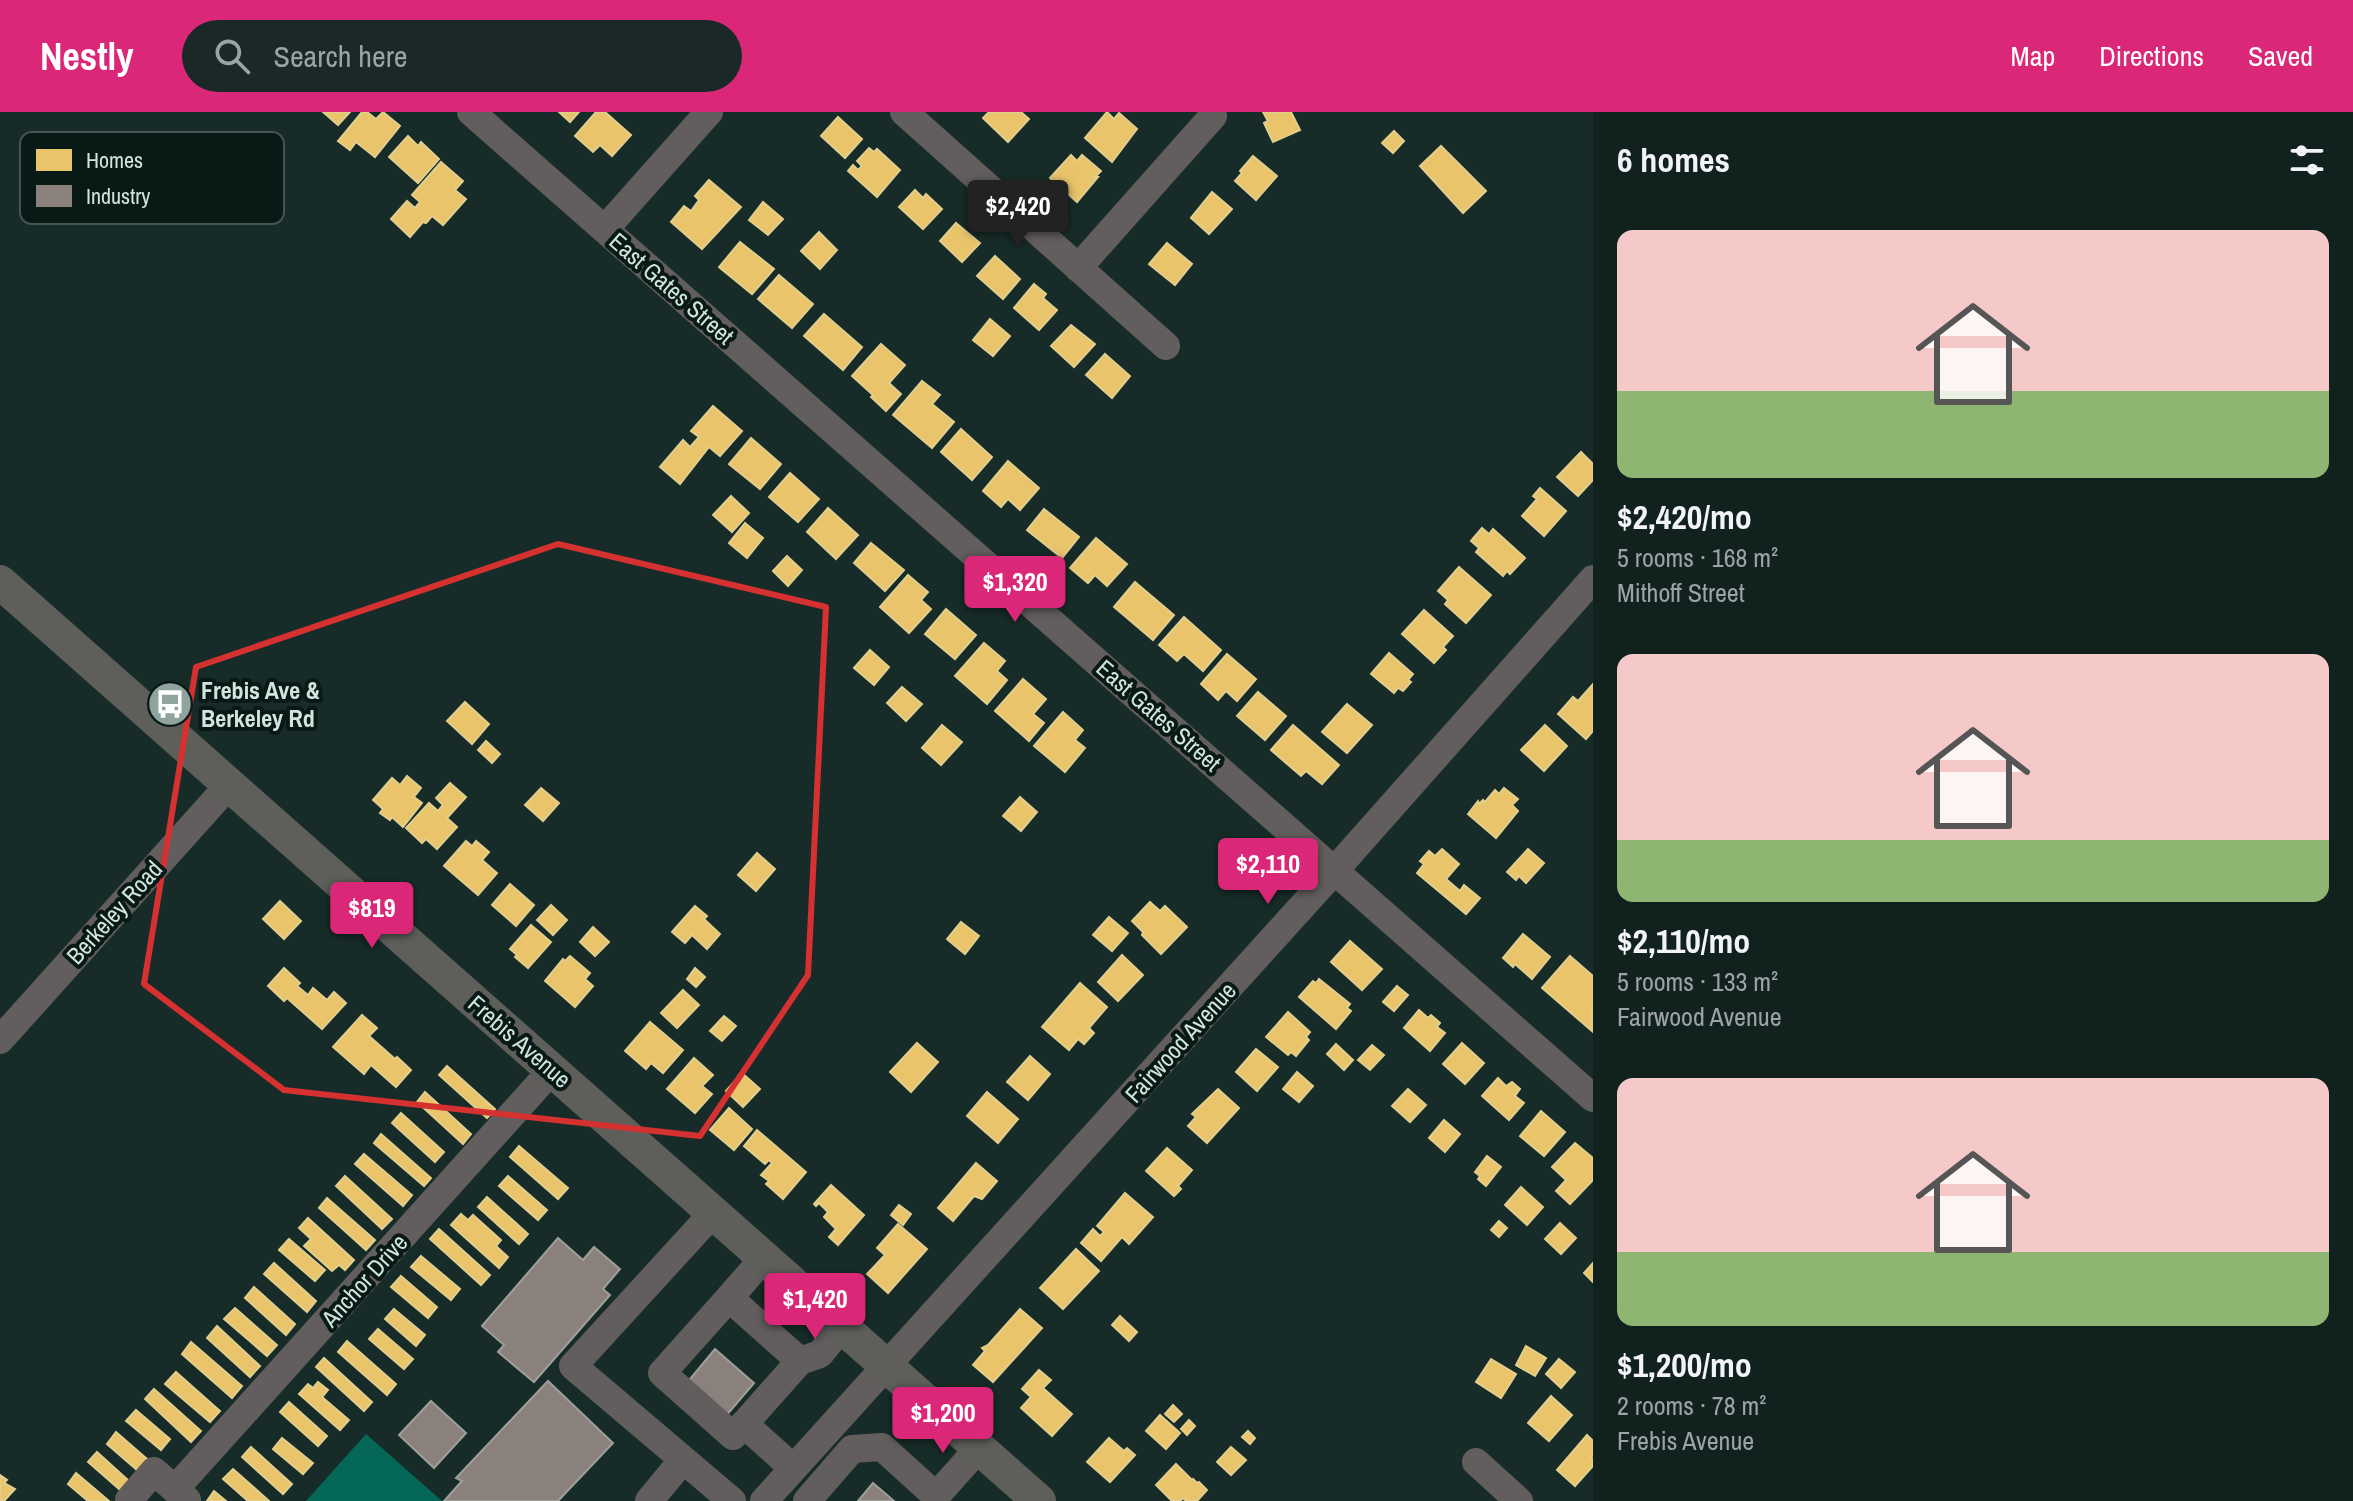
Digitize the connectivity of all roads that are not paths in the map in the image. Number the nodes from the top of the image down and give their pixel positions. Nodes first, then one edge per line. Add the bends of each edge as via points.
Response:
1 (471, 112) edge
2 (709, 112) edge
3 (904, 112) edge
4 (1213, 116) dead end
5 (605, 229) junction
6 (1078, 268) junction
7 (1166, 346) dead end
8 (1593, 579) edge
9 (0, 582) edge
10 (229, 785) junction
11 (1335, 870) junction
12 (0, 1040) edge
13 (552, 1070) junction
14 (1593, 1098) edge
15 (714, 1212) junction
16 (765, 1257) junction
17 (729, 1298) junction
18 (842, 1327) junction
19 (800, 1361) junction
20 (886, 1365) junction
21 (744, 1424) junction
22 (979, 1448) junction
23 (682, 1461) junction
24 (1476, 1462) dead end
25 (784, 1489) edge
26 (181, 1495) edge
27 (129, 1500) edge
28 (649, 1501) edge
29 (732, 1501) edge
30 (807, 1501) edge
31 (1039, 1501) edge
32 (1519, 1501) edge

1 - 5 street, East Gates Street
2 - 5 street
3 - 6 street
4 - 6 street
5 - 11 street, East Gates Street
6 - 7 street
8 - 11 street, Fairwood Avenue
9 - 10 main road, Frebis Avenue
10 - 12 street, Berkeley Road
10 - 13 main road, Frebis Avenue
11 - 14 street, East Gates Street
11 - 20 street, Fairwood Avenue
13 - 15 main road, Frebis Avenue
13 - 26 street, Anchor Drive
15 - 16 main road, Frebis Avenue
15 - 23 street via 573,1366
16 - 17 street
16 - 18 main road, Frebis Avenue
17 - 19 street
17 - 21 street via 662,1373 733,1436
18 - 19 street via 820,1354
18 - 20 main road, Frebis Avenue
19 - 21 street
20 - 22 main road, Frebis Avenue
20 - 25 street, Fairwood Avenue
21 - 25 street
22 - 30 street via 936,1496 882,1447 852,1449
22 - 31 main road, Frebis Avenue
23 - 28 street
23 - 29 street
24 - 32 street
26 - 27 street via 154,1471

